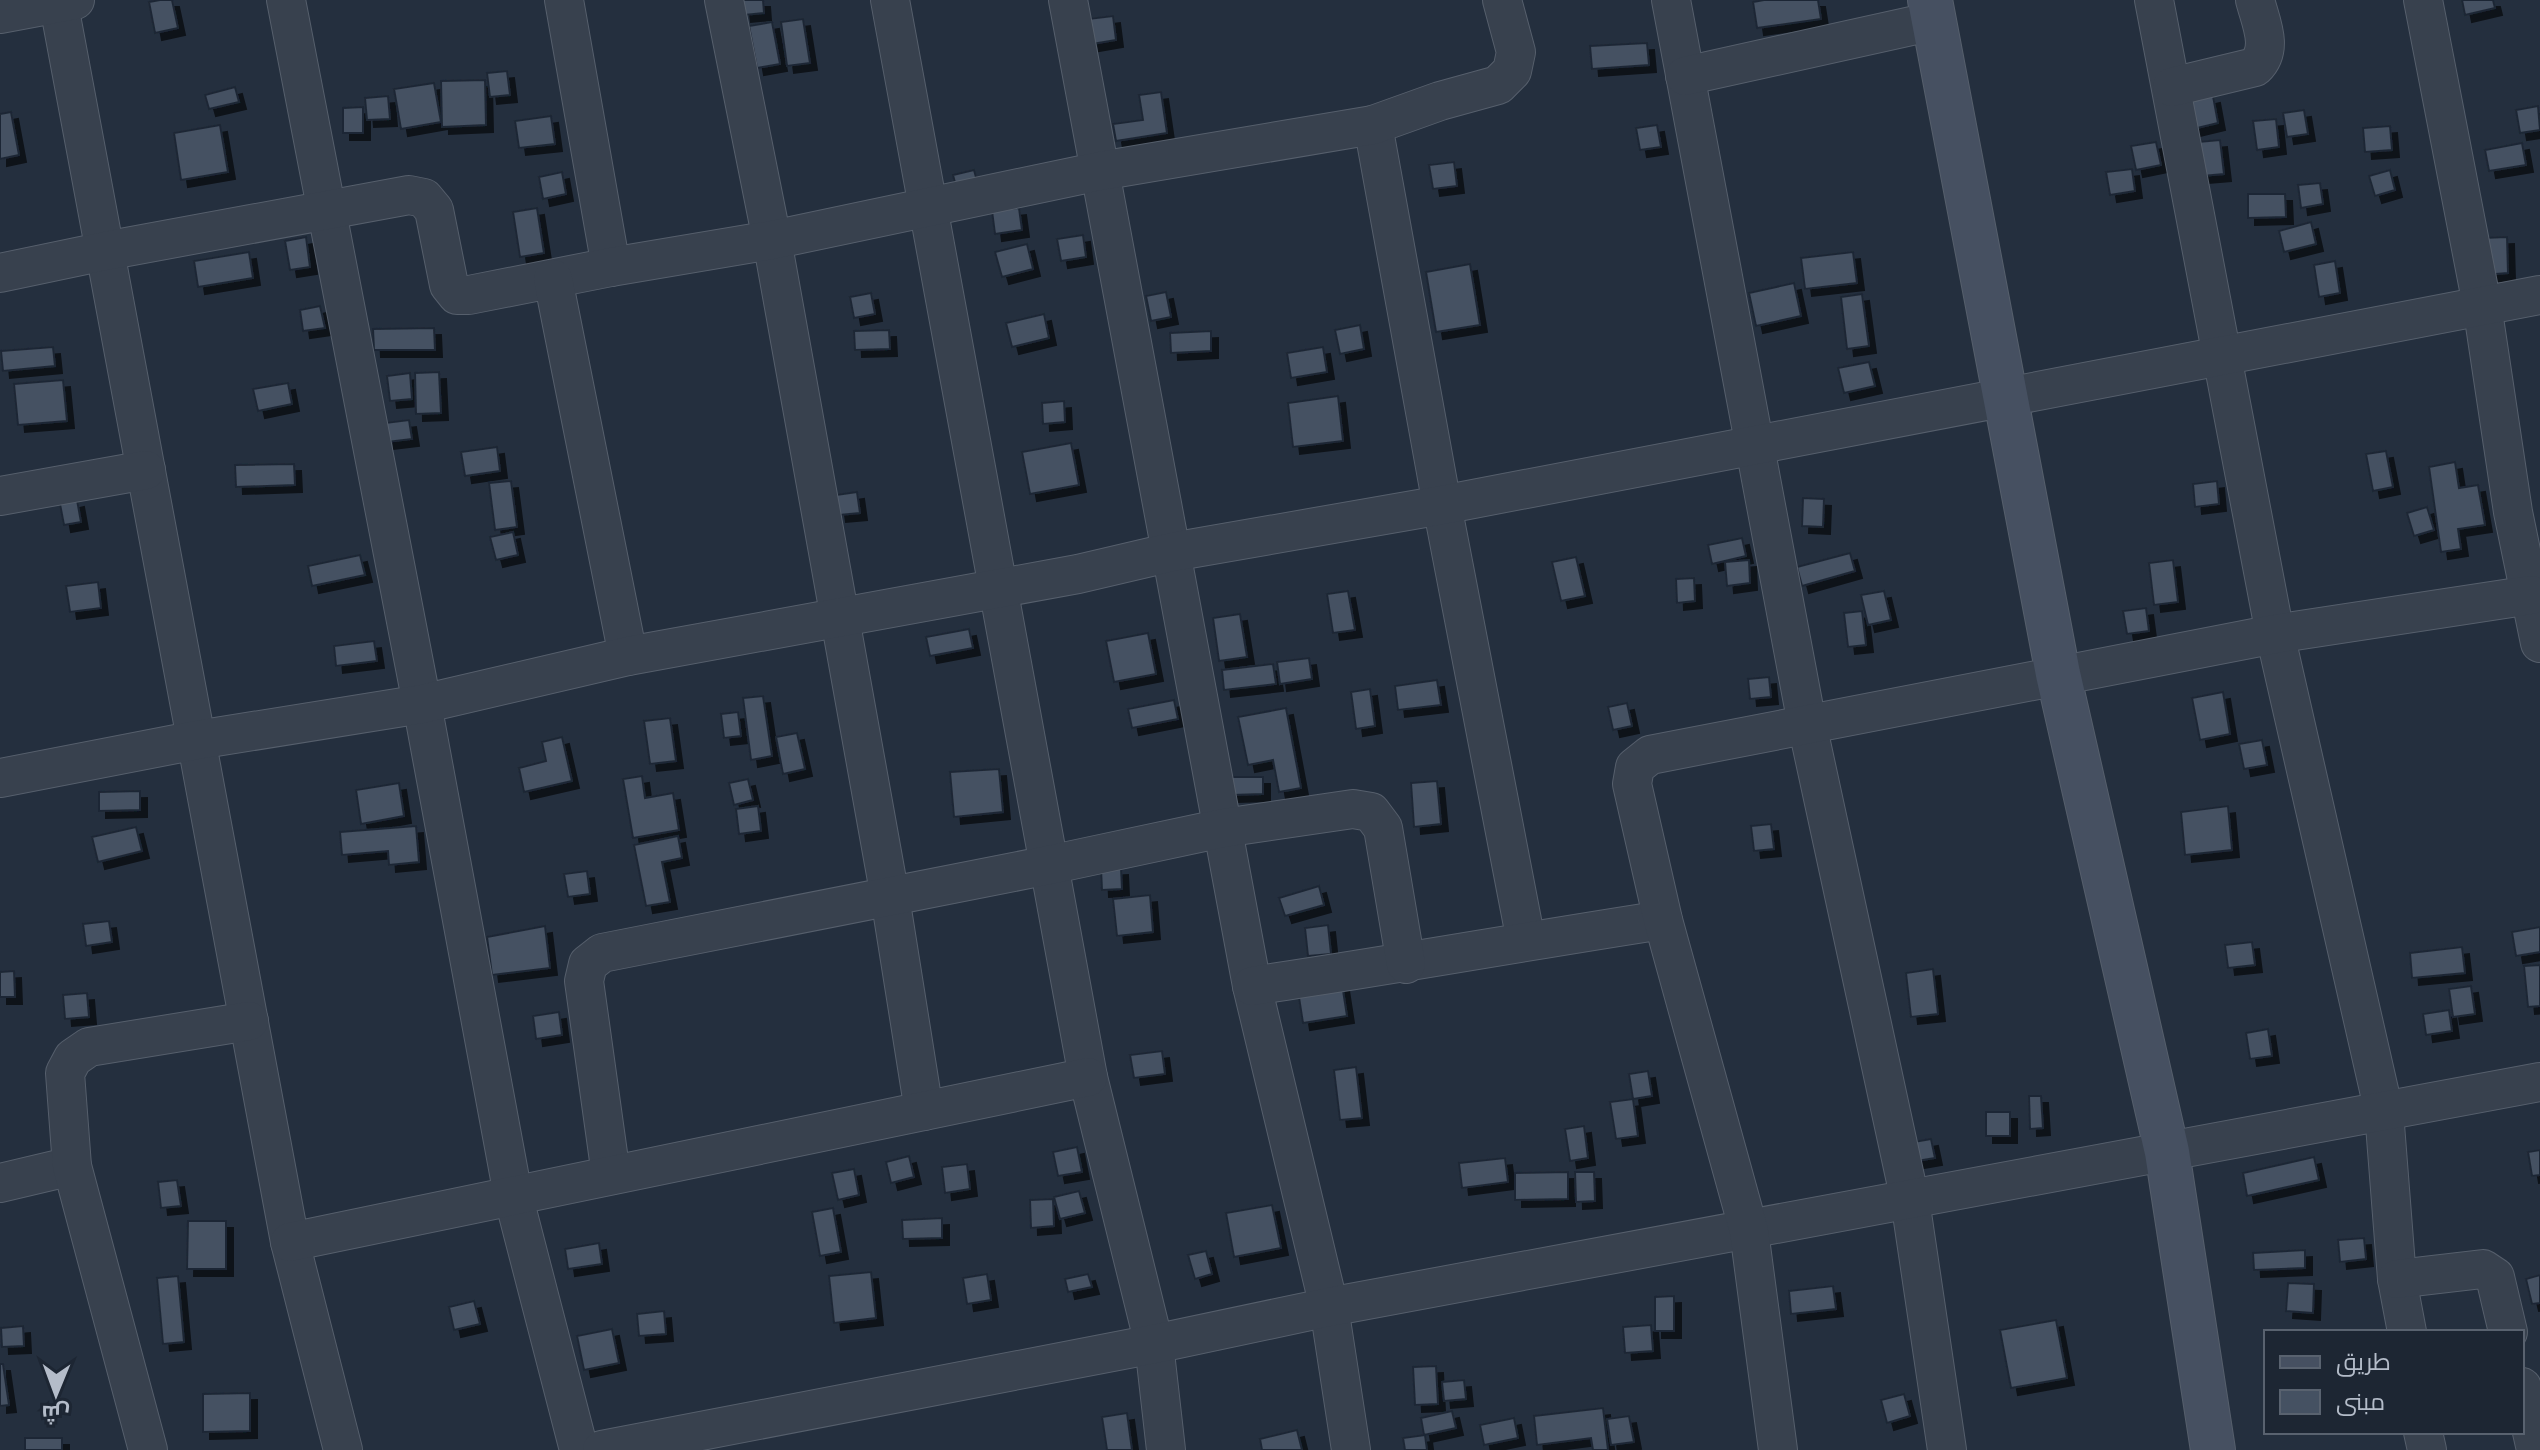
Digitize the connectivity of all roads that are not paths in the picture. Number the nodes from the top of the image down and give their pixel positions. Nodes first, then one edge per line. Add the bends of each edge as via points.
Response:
1 (286, 0) edge
2 (564, 0) edge
3 (724, 0) edge
4 (890, 0) edge
5 (1068, 0) edge
6 (1502, 0) edge
7 (1671, 0) edge
8 (2154, 0) edge
9 (2255, 0) edge
10 (2423, 0) edge
11 (64, 1) edge
12 (1932, 11) edge
13 (0, 14) edge
14 (1685, 76) junction
15 (2172, 87) junction
16 (1373, 125) junction
17 (1100, 171) junction
18 (929, 208) junction
19 (327, 212) junction
20 (772, 240) junction
21 (105, 251) junction
22 (611, 267) junction
23 (0, 273) edge
24 (553, 279) junction
25 (2540, 295) edge
26 (2482, 305) junction
27 (2223, 354) junction
28 (2006, 398) junction
29 (1755, 443) junction
30 (146, 470) junction
31 (0, 496) edge
32 (1442, 505) junction
33 (2526, 509) edge
34 (1172, 552) junction
35 (998, 589) junction
36 (2531, 595) junction
37 (839, 616) junction
38 (2275, 634) junction
39 (2540, 643) edge
40 (628, 656) junction
41 (2058, 674) junction
42 (422, 704) junction
43 (1807, 724) junction
44 (197, 740) junction
45 (1, 772) edge
46 (1223, 828) junction
47 (1049, 865) junction
48 (890, 897) junction
49 (1663, 920) junction
50 (1526, 941) junction
51 (1406, 964) junction
52 (1252, 986) junction
53 (249, 1021) junction
54 (1088, 1077) junction
55 (2540, 1082) edge
56 (924, 1111) junction
57 (2384, 1112) junction
58 (2167, 1152) junction
59 (72, 1166) junction
60 (611, 1175) junction
61 (0, 1183) edge
62 (513, 1195) junction
63 (1910, 1200) junction
64 (1749, 1231) junction
65 (290, 1242) junction
66 (2397, 1279) junction
67 (1329, 1307) junction
68 (2407, 1330) edge
69 (2508, 1330) edge
70 (1154, 1344) junction
71 (2524, 1396) edge
72 (148, 1450) edge
73 (343, 1450) edge
74 (579, 1450) edge
75 (602, 1450) edge
76 (1166, 1450) edge
77 (1351, 1450) edge
78 (1778, 1450) edge
79 (1947, 1450) edge
80 (2213, 1450) edge
81 (2536, 1450) edge

1 - 19 street
2 - 22 street
3 - 20 street
4 - 18 street
5 - 17 street
6 - 16 street via 1516,52 1512,71 1498,85
7 - 14 street
8 - 15 street
9 - 15 street via 2266,45 2263,59 2255,67
10 - 26 street
11 - 13 street
11 - 21 street
12 - 14 street
12 - 28 street
14 - 29 street
15 - 27 street
16 - 17 street
16 - 32 street
17 - 18 street
17 - 34 street
18 - 20 street
18 - 35 street
19 - 21 street
19 - 24 street via 409,195 424,198 434,210 449,285 457,295
19 - 42 street
20 - 22 street
20 - 37 street
21 - 23 street
21 - 30 street
22 - 24 street
24 - 40 street
25 - 26 street
26 - 27 street
26 - 33 street
27 - 28 street
27 - 38 street
28 - 29 street
28 - 41 street
29 - 32 street
29 - 43 street
30 - 31 street
30 - 44 street
32 - 34 street
32 - 50 street
33 - 36 street
34 - 35 street
34 - 46 street
35 - 37 street
35 - 47 street
36 - 38 street
36 - 39 street
37 - 40 street
37 - 48 street
38 - 41 street
38 - 57 street
40 - 42 street
41 - 43 street
41 - 58 street
42 - 44 street
42 - 62 street
43 - 49 street via 1650,755 1635,767 1632,784
43 - 63 street
44 - 45 street
44 - 53 street
46 - 47 street
46 - 51 street via 1353,809 1371,812 1383,828
46 - 52 street
47 - 48 street
47 - 54 street
48 - 56 street
48 - 60 street via 602,953 588,964 584,981
49 - 50 street
49 - 64 street
50 - 51 street
51 - 52 street
52 - 67 street
53 - 59 street via 89,1047 73,1058 65,1073
53 - 65 street
54 - 56 street
54 - 70 street
55 - 57 street
56 - 60 street
57 - 58 street
57 - 66 street
58 - 63 street
58 - 80 street
59 - 61 street
59 - 72 street
60 - 62 street
62 - 65 street
62 - 74 street
63 - 64 street
63 - 79 street
64 - 67 street
64 - 78 street
65 - 73 street
66 - 68 street
66 - 69 street via 2483,1269 2495,1277
67 - 70 street
67 - 77 street
70 - 75 street
70 - 76 street
71 - 81 street

